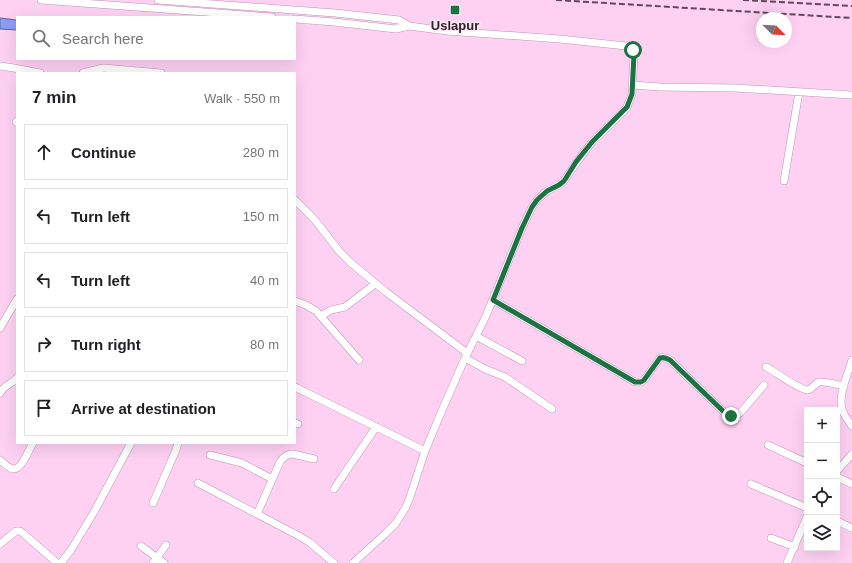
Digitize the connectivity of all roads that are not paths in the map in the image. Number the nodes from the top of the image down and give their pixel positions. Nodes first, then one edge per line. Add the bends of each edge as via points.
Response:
1 (41, 0) edge
2 (158, 0) edge
3 (102, 2) edge
4 (335, 13) junction
5 (261, 16) edge
6 (296, 19) edge
7 (334, 22) junction
8 (409, 26) junction
9 (0, 66) edge
10 (112, 71) edge
11 (35, 72) edge
12 (86, 72) edge
13 (136, 72) edge
14 (633, 85) junction
15 (799, 92) junction
16 (852, 95) edge
17 (784, 181) dead end
18 (296, 201) edge
19 (375, 284) junction
20 (493, 300) junction
21 (16, 301) edge
22 (296, 301) edge
23 (321, 316) junction
24 (0, 328) edge
25 (476, 336) junction
26 (466, 355) junction
27 (359, 360) dead end
28 (852, 360) edge
29 (522, 361) dead end
30 (766, 367) dead end
31 (16, 379) edge
32 (764, 385) dead end
33 (844, 386) junction
34 (296, 387) edge
35 (0, 393) edge
36 (552, 409) dead end
37 (852, 426) edge
38 (376, 427) junction
39 (32, 444) edge
40 (130, 444) edge
41 (178, 444) edge
42 (768, 445) dead end
43 (426, 451) junction
44 (852, 454) edge
45 (210, 455) dead end
46 (314, 459) dead end
47 (0, 460) edge
48 (804, 462) edge
49 (840, 468) edge
50 (840, 478) edge
51 (272, 479) junction
52 (198, 483) dead end
53 (751, 484) dead end
54 (852, 484) edge
55 (334, 489) dead end
56 (153, 503) dead end
57 (804, 507) edge
58 (257, 514) junction
59 (840, 522) edge
60 (804, 524) edge
61 (852, 528) edge
62 (771, 538) dead end
63 (0, 544) edge
64 (166, 545) dead end
65 (141, 546) dead end
66 (794, 547) junction
67 (155, 560) edge
68 (52, 562) edge
69 (61, 563) edge
70 (164, 563) edge
71 (334, 563) edge
72 (353, 563) edge
73 (788, 563) edge

1 - 3 street
2 - 4 street
3 - 5 street
4 - 7 street
4 - 8 street via 399,20
6 - 7 street
7 - 8 street via 396,29
8 - 14 street via 626,46 632,49 634,55
9 - 11 street
10 - 12 street via 97,69
10 - 13 street
14 - 15 street
14 - 20 street via 627,107 592,142 564,181 547,191 532,207
15 - 16 street
15 - 17 street
18 - 19 street via 351,264
19 - 23 street via 345,307 331,310
19 - 26 street
20 - 25 street
20 - 32 street via 635,382 644,380 660,358 666,358 731,416 741,412
21 - 24 street
22 - 23 street via 313,309
23 - 27 street
25 - 26 street
25 - 29 street
26 - 36 street via 484,369 505,377
26 - 43 street
28 - 33 street
30 - 33 street via 806,390 812,389 822,381
31 - 35 street via 4,386
33 - 37 street via 842,409
34 - 38 street
38 - 43 street
38 - 55 street
39 - 47 street via 18,468 10,468
40 - 69 street via 98,506
41 - 56 street
42 - 48 street
43 - 72 street via 410,498 396,523
44 - 49 street
45 - 51 street via 242,463
46 - 51 street via 286,455 281,459
50 - 54 street
51 - 58 street
52 - 58 street
53 - 57 street
58 - 71 street via 309,542
59 - 61 street
60 - 66 street
62 - 66 street
63 - 68 street via 14,532 20,532
64 - 67 street
65 - 67 street
66 - 73 street
67 - 70 street

